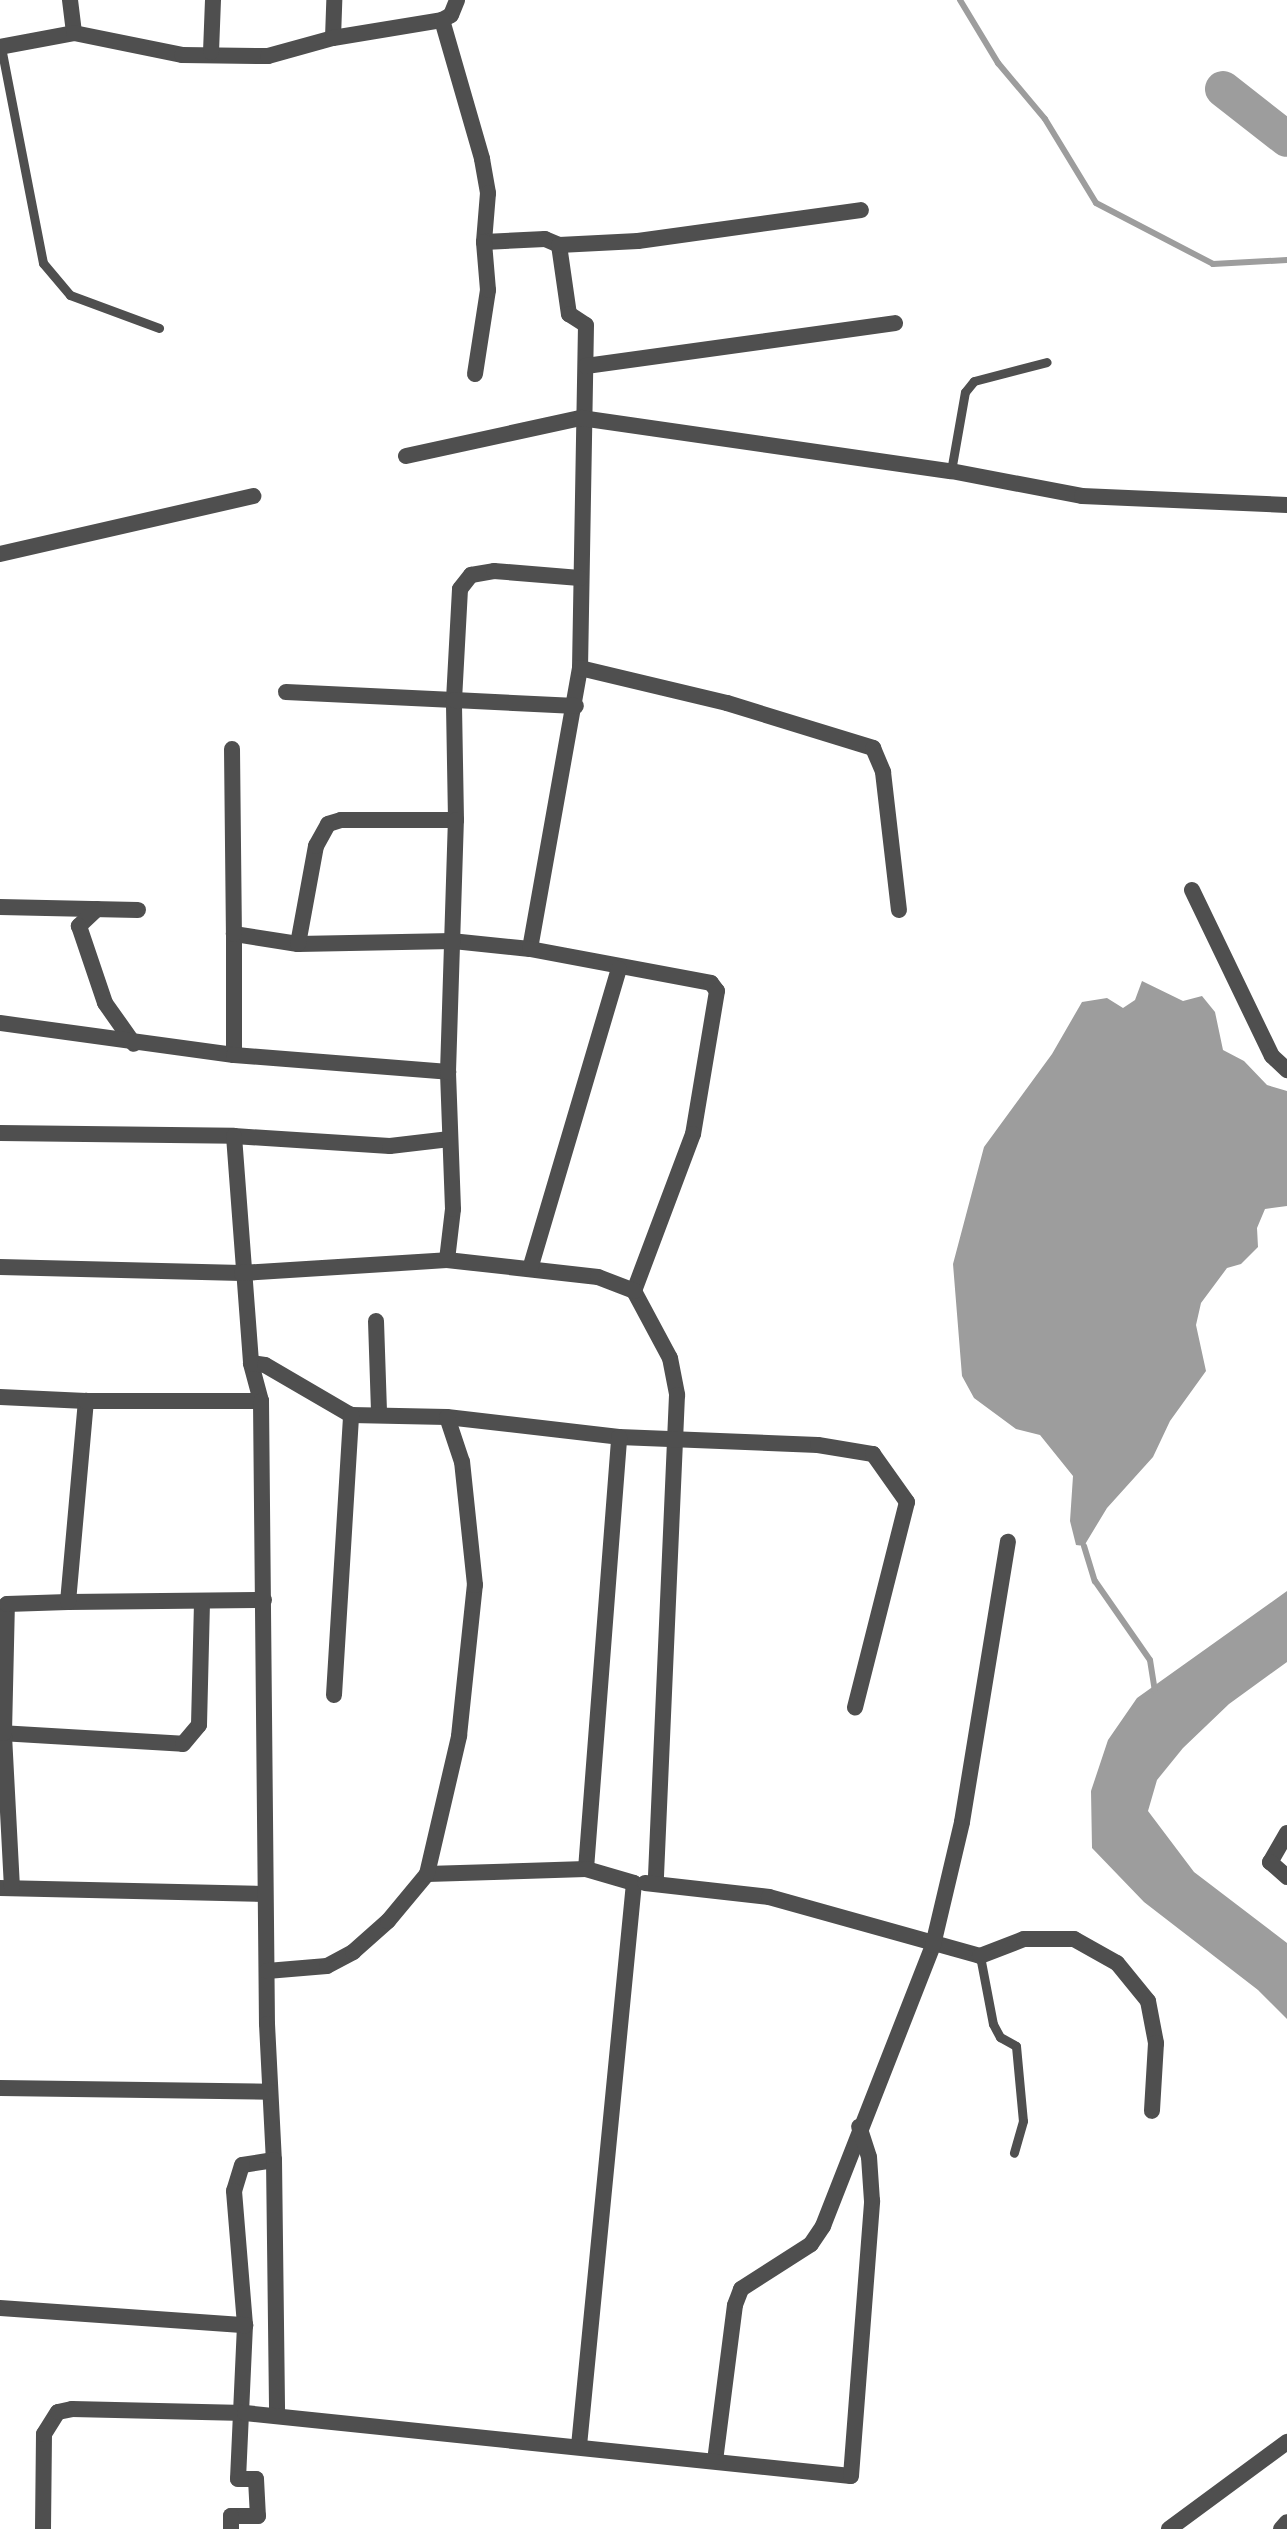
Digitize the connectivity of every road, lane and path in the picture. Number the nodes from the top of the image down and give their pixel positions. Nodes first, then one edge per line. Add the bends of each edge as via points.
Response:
1 (70, 0) edge
2 (213, 0) edge
3 (334, 0) edge
4 (457, 0) edge
5 (442, 20) junction
6 (74, 33) junction
7 (333, 38) junction
8 (1, 47) edge
9 (211, 52) junction
10 (861, 210) dead end
11 (484, 242) junction
12 (559, 245) junction
13 (895, 323) dead end
14 (159, 328) dead end
15 (1047, 362) dead end
16 (586, 366) junction
17 (475, 374) dead end
18 (581, 418) junction
19 (406, 456) dead end
20 (951, 471) junction
21 (253, 496) dead end
22 (1287, 505) edge
23 (0, 554) edge
24 (580, 578) junction
25 (580, 668) junction
26 (286, 692) dead end
27 (454, 700) junction
28 (576, 706) junction
29 (232, 749) dead end
30 (456, 820) junction
31 (1192, 890) dead end
32 (0, 907) edge
33 (97, 909) junction
34 (138, 910) dead end
35 (899, 910) dead end
36 (234, 934) junction
37 (453, 941) junction
38 (298, 944) junction
39 (530, 949) junction
40 (619, 969) junction
41 (0, 1023) edge
42 (134, 1044) junction
43 (234, 1055) junction
44 (1287, 1070) edge
45 (448, 1072) junction
46 (0, 1133) edge
47 (234, 1136) junction
48 (450, 1139) junction
49 (447, 1260) junction
50 (0, 1267) edge
51 (530, 1269) junction
52 (242, 1273) junction
53 (634, 1291) junction
54 (376, 1321) dead end
55 (251, 1363) junction
56 (0, 1397) edge
57 (86, 1401) junction
58 (261, 1401) junction
59 (379, 1413) junction
60 (351, 1415) junction
61 (447, 1417) junction
62 (619, 1437) junction
63 (678, 1437) junction
64 (1008, 1542) dead end
65 (264, 1600) junction
66 (202, 1601) junction
67 (68, 1602) junction
68 (4, 1604) edge
69 (334, 1695) dead end
70 (855, 1708) dead end
71 (2, 1733) edge
72 (1287, 1833) edge
73 (586, 1869) junction
74 (427, 1874) junction
75 (1287, 1877) edge
76 (634, 1883) junction
77 (656, 1883) junction
78 (6, 1888) edge
79 (265, 1894) junction
80 (933, 1945) junction
81 (980, 1956) junction
82 (267, 1971) junction
83 (0, 2088) edge
84 (270, 2092) junction
85 (1152, 2111) dead end
86 (859, 2127) junction
87 (1014, 2153) dead end
88 (274, 2160) junction
89 (0, 2308) edge
90 (245, 2325) junction
91 (245, 2413) junction
92 (277, 2416) junction
93 (1287, 2442) edge
94 (579, 2446) junction
95 (715, 2461) junction
96 (1287, 2522) edge
97 (43, 2529) edge
98 (231, 2529) edge
99 (1169, 2529) edge
100 (1281, 2529) edge

1 - 6 street
2 - 9 street
3 - 7 street
4 - 5 street via 451,15
5 - 7 street
5 - 11 street via 482,159 488,193
6 - 8 street
6 - 9 street via 182,55
7 - 9 street via 268,56
8 - 14 lane via 47,271 82,301
10 - 12 street via 638,241
11 - 12 street via 545,239
11 - 17 street via 488,290
12 - 16 street via 569,314 586,325
13 - 16 street
15 - 20 lane via 974,381 965,392
16 - 18 street
18 - 19 street
18 - 20 street
18 - 24 street
20 - 22 street via 1123,501
21 - 23 street
24 - 25 street
24 - 27 street via 494,571 471,575 460,589
25 - 28 street
25 - 35 street via 727,703 873,748 883,772
26 - 27 street
27 - 28 street
27 - 30 street
28 - 39 street
29 - 36 street
30 - 37 street
30 - 38 street via 328,824 316,846
31 - 44 street via 1272,1056
32 - 33 street
33 - 34 street
33 - 42 street via 79,926 105,1003
36 - 38 street
36 - 43 street
37 - 38 street
37 - 39 street
37 - 45 street
39 - 40 street
40 - 51 street
40 - 53 street via 711,983 717,991 693,1134
41 - 42 street
42 - 43 street
43 - 45 street
45 - 48 street
46 - 47 street
47 - 48 street via 390,1146
47 - 52 street
48 - 49 street via 453,1209
49 - 51 street
49 - 52 street
50 - 52 street
51 - 53 street via 598,1277
52 - 55 street
53 - 63 street via 670,1358
54 - 59 street
55 - 58 street
55 - 60 street via 265,1365
56 - 57 street
57 - 58 street
57 - 67 street
58 - 65 street
59 - 60 street
59 - 61 street
60 - 69 street
61 - 62 street
61 - 74 street via 462,1462 475,1585 459,1736
62 - 63 street
62 - 73 street
63 - 70 street via 818,1445 873,1454 907,1502
63 - 77 street
64 - 80 street via 962,1822
65 - 66 street
65 - 79 street
66 - 67 street
66 - 71 street via 199,1725 183,1744
67 - 68 street
68 - 71 street
71 - 78 street
72 - 75 street via 1270,1862
73 - 74 street
73 - 76 street
74 - 82 street via 388,1921 353,1952 327,1966
76 - 77 street
76 - 94 street
77 - 80 street via 769,1897
78 - 79 street
79 - 82 street
80 - 81 street
80 - 86 street
81 - 85 street via 1024,1939 1074,1939 1117,1963 1148,2001 1156,2043
81 - 87 lane via 993,2024 1000,2037 1016,2046 1023,2121
82 - 84 street
83 - 84 street
84 - 88 street
86 - 95 street via 823,2226 811,2244 741,2289
86 - 95 street via 869,2157 872,2201 851,2476
88 - 90 street via 242,2165 234,2191
88 - 92 street
89 - 90 street
90 - 91 street
91 - 92 street
91 - 97 street via 58,2412 44,2434
91 - 98 street via 238,2479 256,2479 258,2516 231,2516
92 - 94 street
93 - 99 street
94 - 95 street
96 - 100 street

